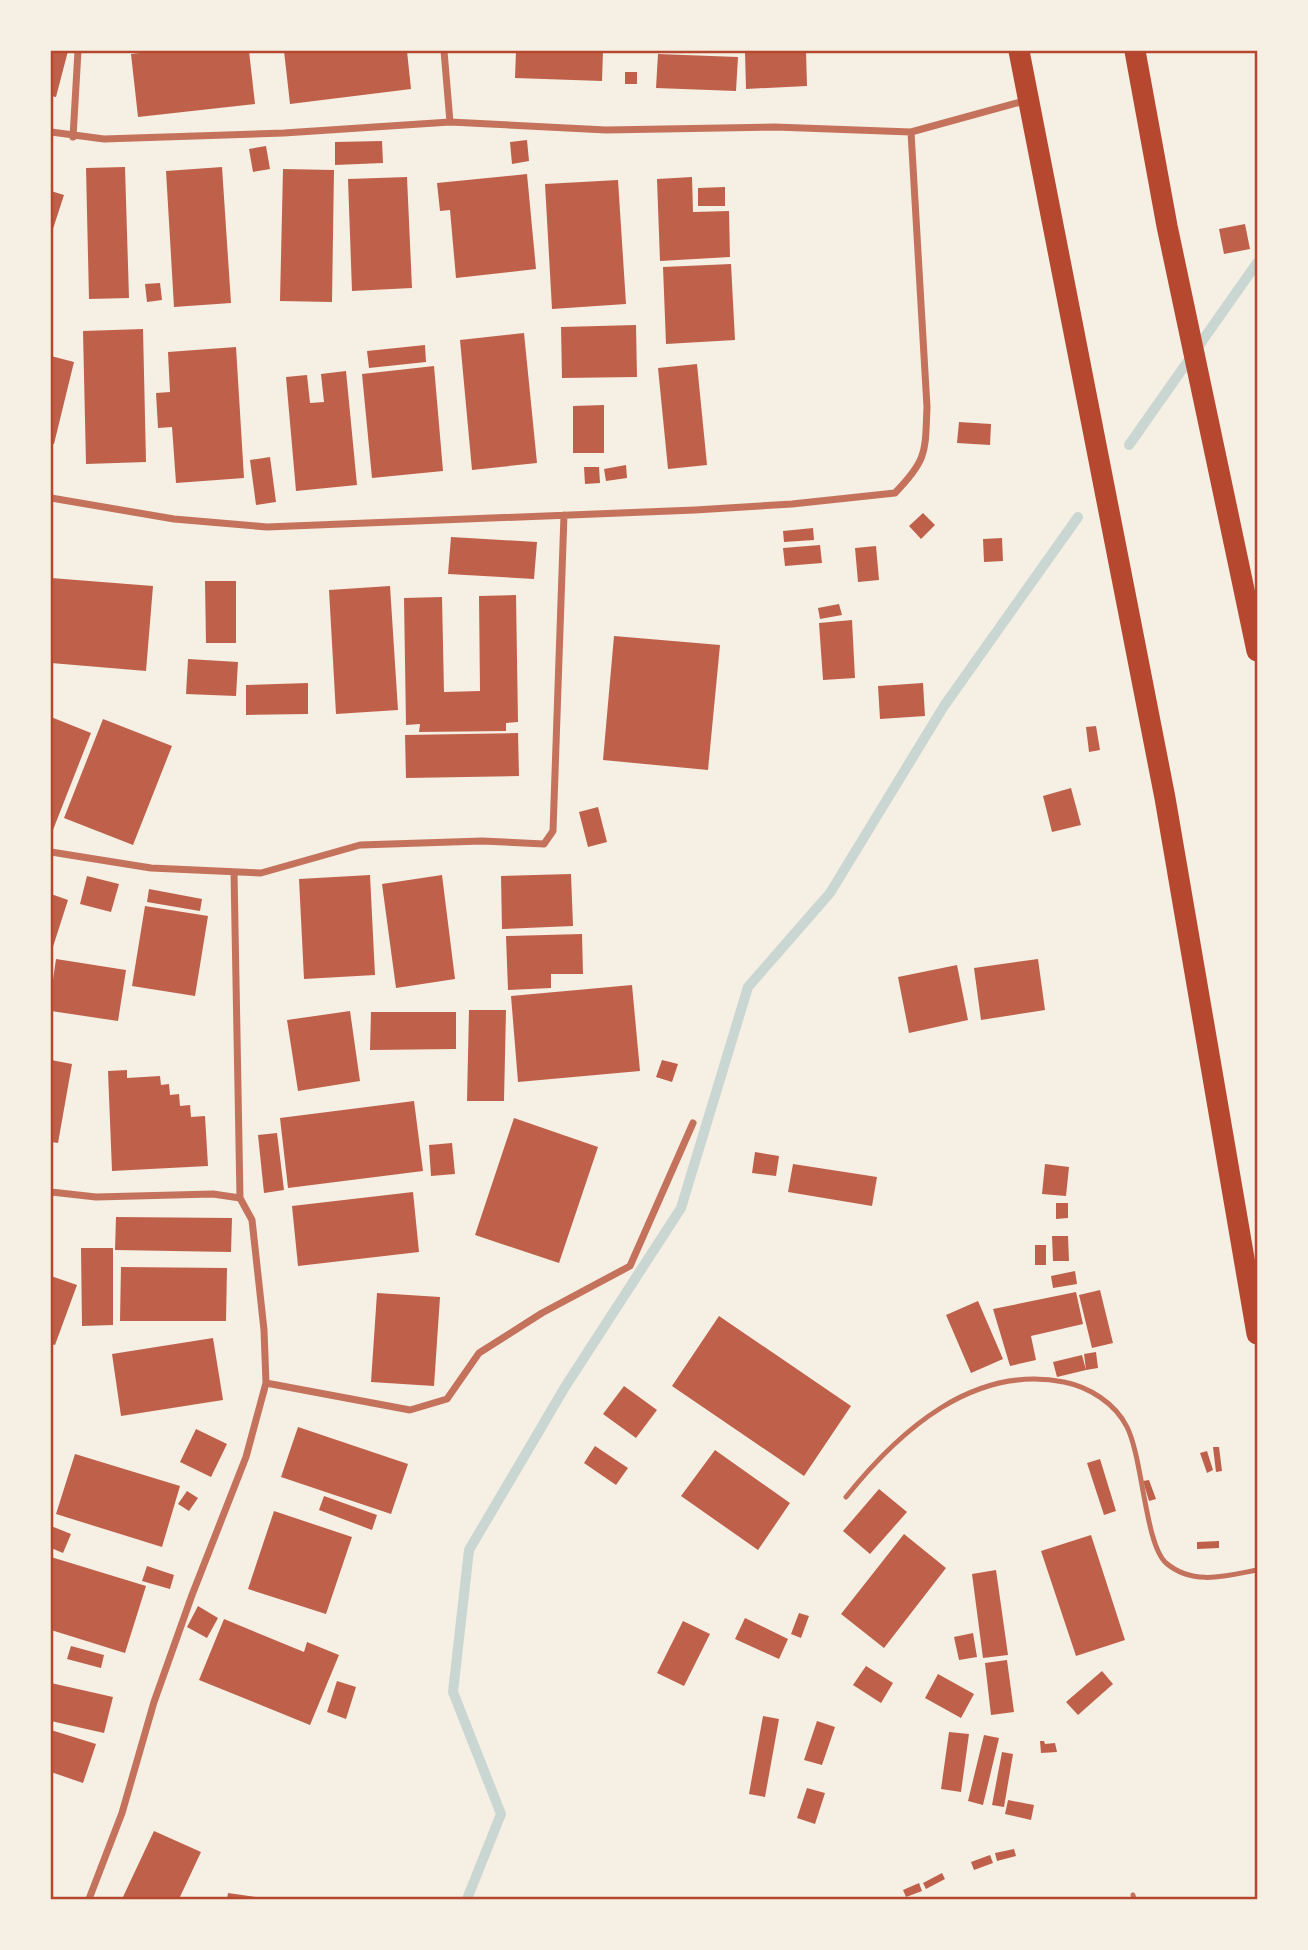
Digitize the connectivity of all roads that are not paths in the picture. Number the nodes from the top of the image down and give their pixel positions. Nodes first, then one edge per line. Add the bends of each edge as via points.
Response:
1 (78, 51) edge
2 (444, 51) edge
3 (1019, 51) edge
4 (1135, 51) edge
5 (1028, 100) junction
6 (450, 122) junction
7 (51, 132) edge
8 (911, 132) junction
9 (73, 136) junction
10 (51, 498) edge
11 (564, 515) junction
12 (1257, 651) edge
13 (51, 852) edge
14 (233, 872) junction
15 (693, 1123) dead end
16 (51, 1192) edge
17 (240, 1198) junction
18 (1255, 1325) edge
19 (1257, 1344) edge
20 (266, 1383) junction
21 (846, 1497) dead end
22 (1257, 1570) edge
23 (89, 1899) edge

1 - 9 street
2 - 6 street
3 - 5 highway
4 - 12 highway via 1167,226
5 - 8 street
5 - 18 highway via 1165,798
6 - 8 street via 606,130 775,127
6 - 9 street via 284,133
7 - 9 street
8 - 11 street via 927,407 925,448 918,470 895,493 792,504
10 - 11 street via 174,519 267,527
11 - 14 street via 553,831 544,844 359,845 261,873
13 - 14 street via 150,868
14 - 17 street
15 - 20 street via 630,1266 479,1353 447,1399 410,1410
16 - 17 street via 96,1197 214,1194
17 - 20 street via 252,1220
18 - 19 highway
20 - 23 street via 246,1457 192,1595
21 - 22 lane via 901,1436 951,1401 1014,1381 1065,1382 1085,1387 1101,1398 1126,1426 1137,1455 1155,1548 1164,1561 1200,1578

